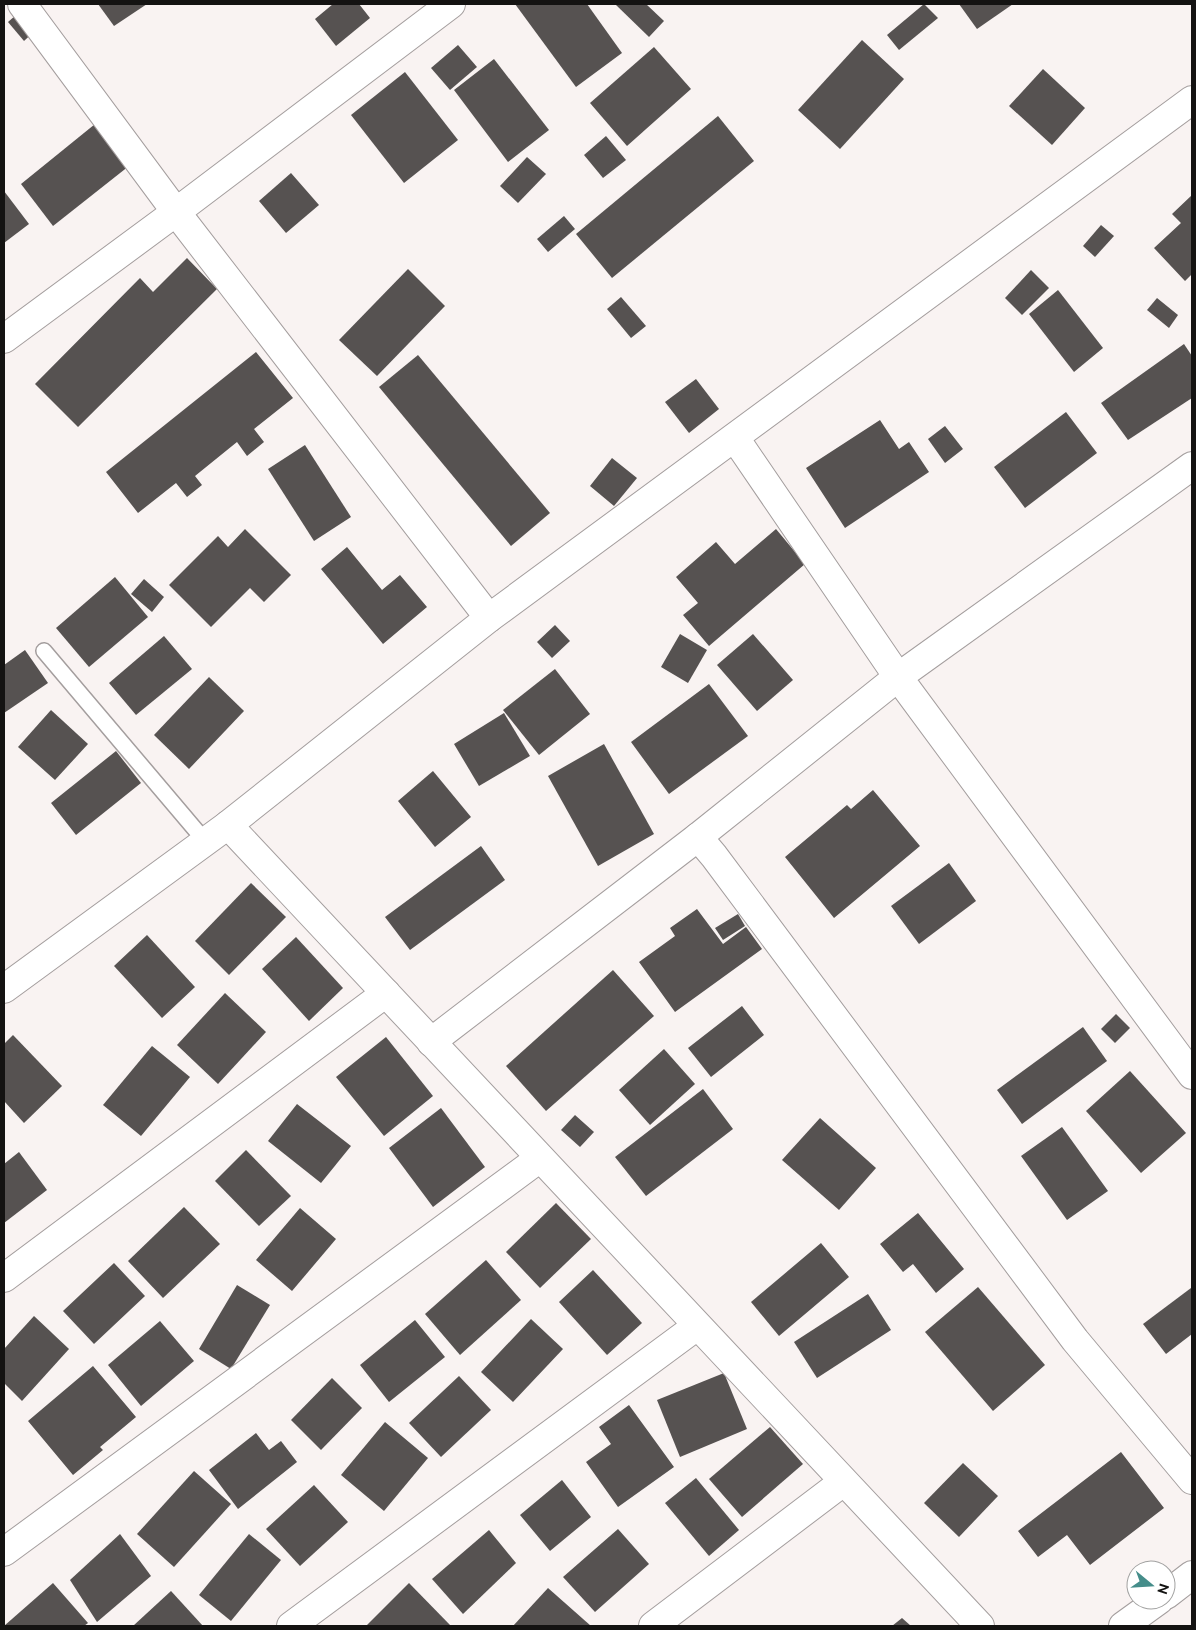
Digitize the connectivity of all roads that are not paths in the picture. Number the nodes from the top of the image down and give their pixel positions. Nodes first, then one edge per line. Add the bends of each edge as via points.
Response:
1 (22, 4) edge
2 (451, 4) edge
3 (1192, 100) edge
4 (176, 212) junction
5 (4, 339) edge
6 (736, 438) junction
7 (1192, 466) edge
8 (489, 618) junction
9 (44, 651) dead end
10 (898, 677) junction
11 (228, 825) junction
12 (698, 837) junction
13 (205, 841) junction
14 (4, 989) edge
15 (386, 994) junction
16 (431, 1042) junction
17 (1192, 1075) edge
18 (540, 1158) junction
19 (4, 1278) edge
20 (698, 1326) junction
21 (1192, 1480) edge
22 (843, 1482) junction
23 (4, 1552) edge
24 (1192, 1575) edge
25 (1176, 1587) edge
26 (1145, 1610) edge
27 (291, 1626) edge
28 (653, 1626) edge
29 (980, 1626) edge
30 (1123, 1626) edge

1 - 4 street
2 - 4 street
3 - 6 street
4 - 5 street
4 - 8 street
6 - 8 street
6 - 10 street
7 - 10 street
8 - 11 street
9 - 13 lane
10 - 12 street
10 - 17 street
11 - 13 street
11 - 15 street
12 - 16 street
12 - 21 street via 1076,1340
13 - 14 street
15 - 16 street
15 - 19 street
16 - 18 street
18 - 20 street
18 - 23 street
20 - 22 street
20 - 27 street
22 - 28 street
22 - 29 street
24 - 25 street
26 - 30 street

